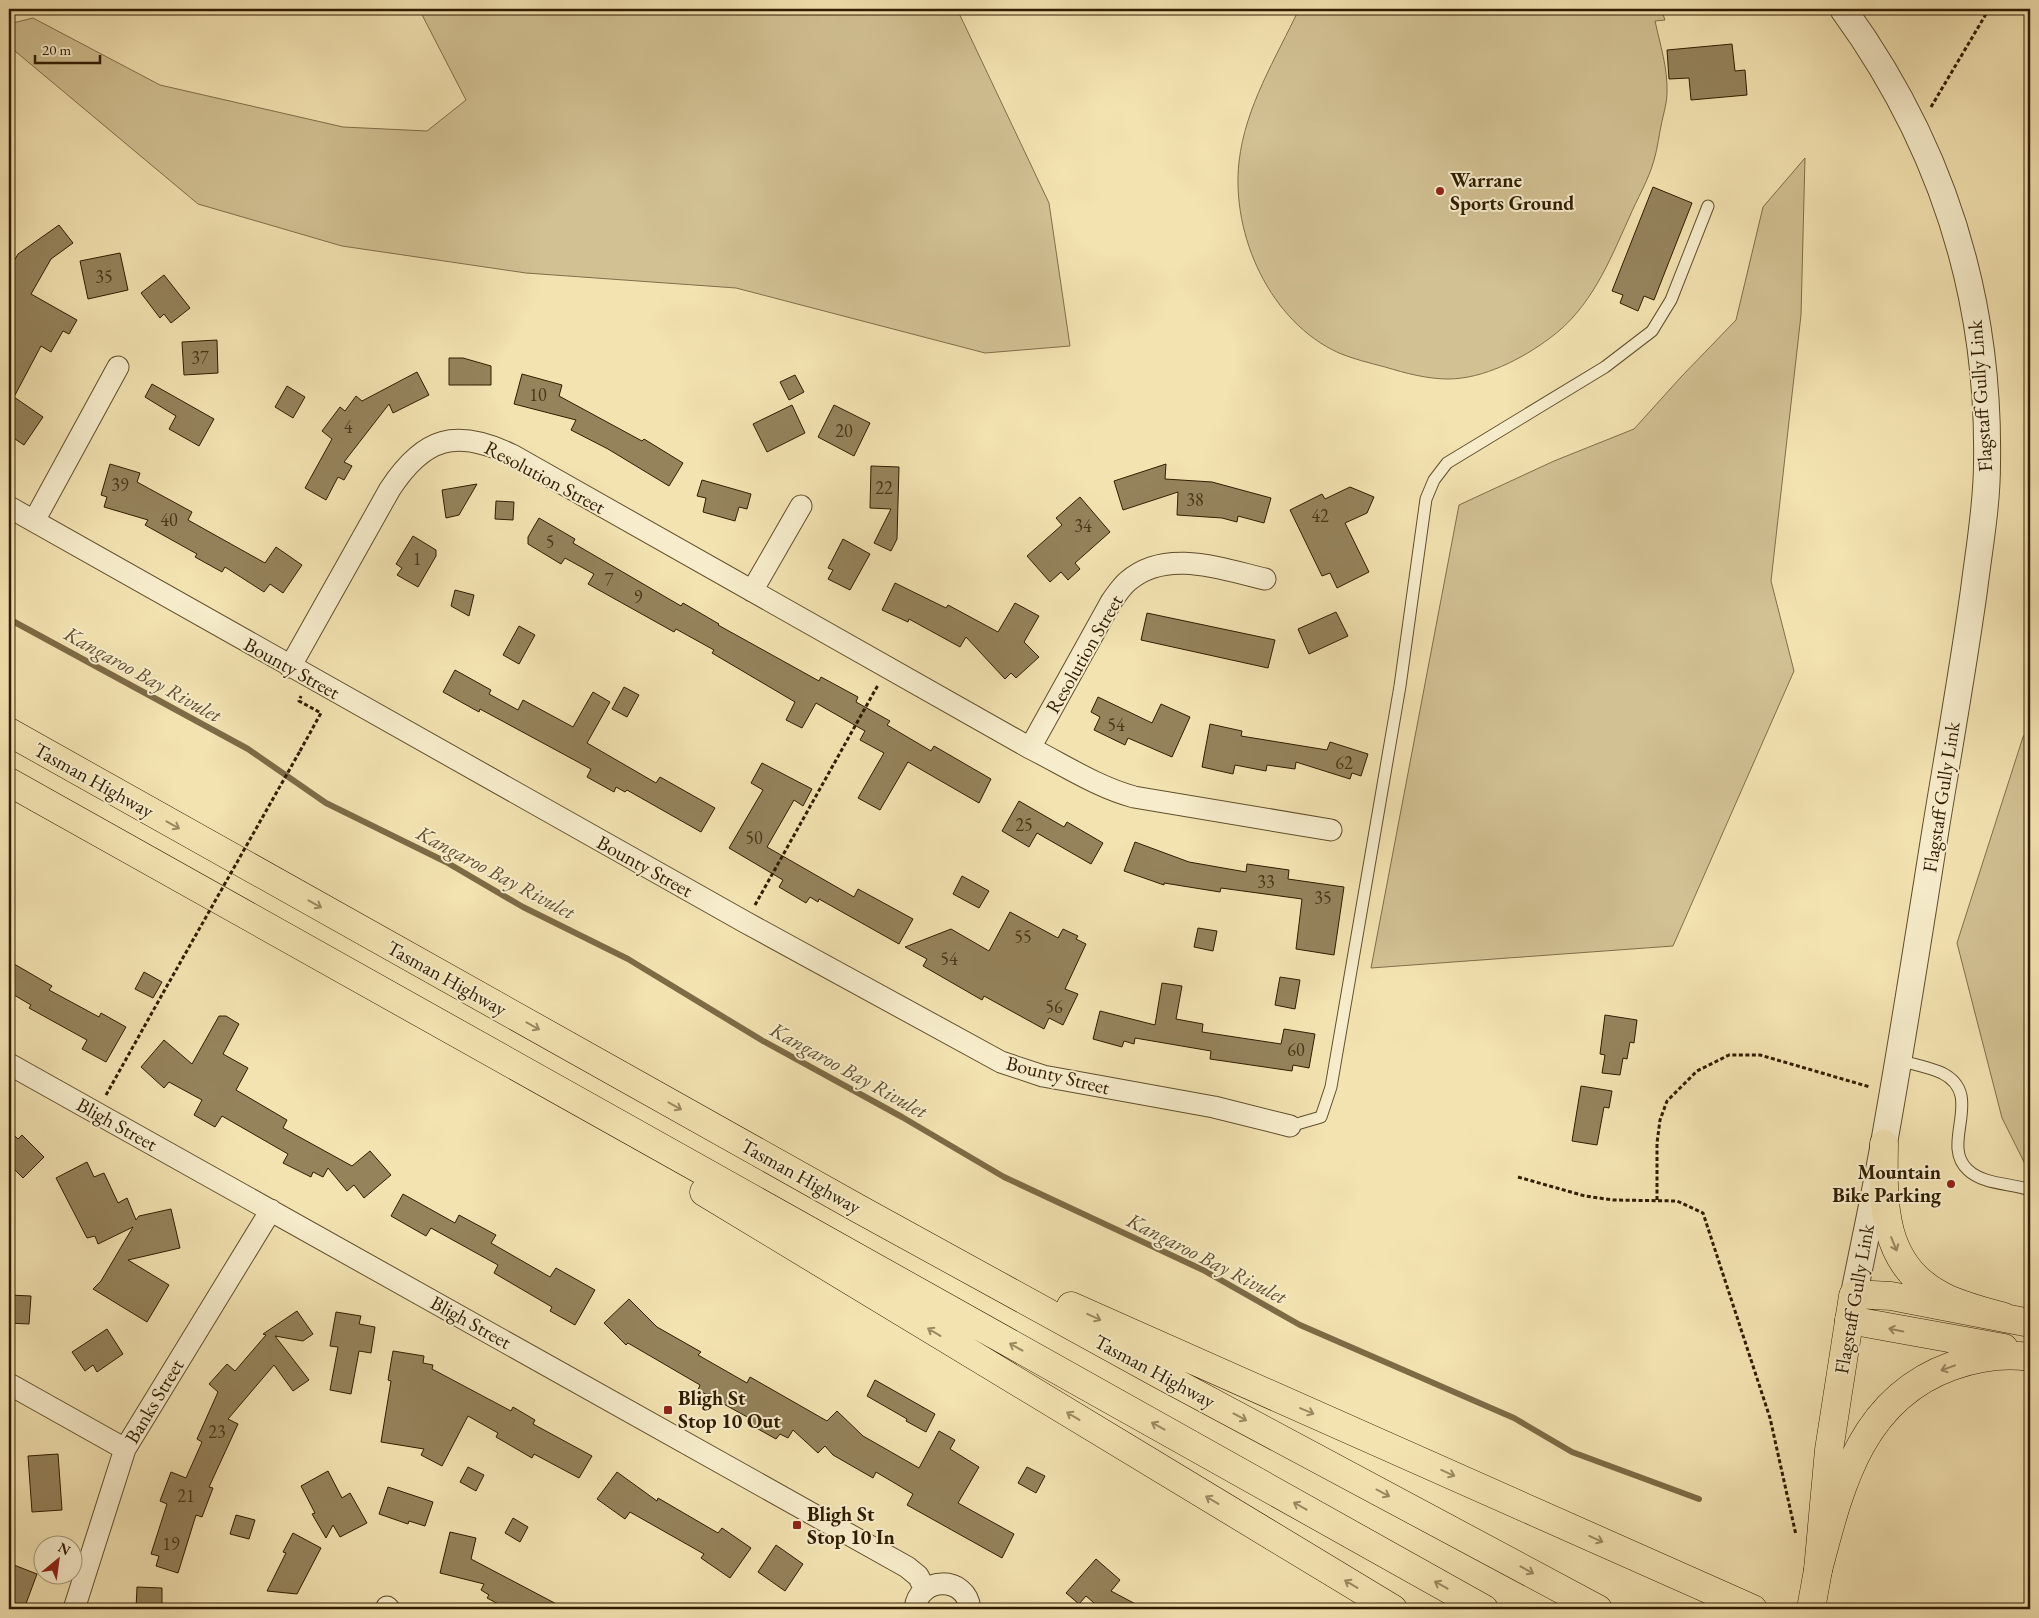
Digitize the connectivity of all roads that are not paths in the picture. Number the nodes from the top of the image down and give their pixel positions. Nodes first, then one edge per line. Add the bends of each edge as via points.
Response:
1 (1843, 9) edge
2 (1708, 206) dead end
3 (118, 367) dead end
4 (801, 506) dead end
5 (9, 507) edge
6 (34, 521) junction
7 (1265, 579) dead end
8 (752, 591) junction
9 (290, 667) junction
10 (9, 732) edge
11 (1030, 748) junction
12 (9, 782) edge
13 (1331, 830) dead end
14 (327, 961) junction
15 (1898, 1060) junction
16 (9, 1064) edge
17 (1290, 1126) joint
18 (1884, 1144) junction
19 (2030, 1190) edge
20 (859, 1209) junction
21 (271, 1210) junction
22 (1854, 1294) junction
23 (2004, 1317) junction
24 (1849, 1320) junction
25 (2030, 1323) edge
26 (2030, 1355) edge
27 (9, 1384) edge
28 (126, 1449) junction
29 (1818, 1570) junction
30 (925, 1589) junction
31 (74, 1609) edge
32 (915, 1609) edge
33 (970, 1609) edge
34 (1393, 1609) edge
35 (1484, 1609) edge
36 (1598, 1609) edge
37 (1753, 1609) edge
38 (1812, 1609) edge

1 - 15 street, Flagstaff Gully Link via 1870,47 1918,131 1935,170 1965,266 1981,346 1987,465 1983,520
2 - 17 lane via 1671,300 1652,331 1605,367 1447,463 1432,485 1426,499 1400,686 1331,1087 1321,1117
3 - 6 street
4 - 8 street
5 - 6 street, Bounty Street
6 - 9 street, Bounty Street
7 - 11 street, Resolution Street via 1181,563 1164,564 1136,574 1111,602
8 - 9 street, Resolution Street via 503,451 478,442 447,442 419,454 400,474
8 - 11 street, Resolution Street
9 - 17 street, Bounty Street via 1000,1062 1043,1076 1214,1106
10 -> 20 main road, Tasman Highway
11 - 13 street, Resolution Street via 1116,792
12 - 14 main road
34 -> 14 main road
35 -> 14 main road
15 - 18 street, Flagstaff Gully Link
15 - 19 lane via 1944,1074 1961,1093 1963,1104 1958,1153 1960,1162 1969,1172 1987,1180
16 - 21 street, Bligh Street
18 - 22 street, Flagstaff Gully Link
18 -> 23 main road via 1887,1222 1904,1264 1919,1281 1942,1296
20 -> 36 main road, Tasman Highway
20 -> 37 main road via 1137,1337
21 - 28 street, Banks Street
21 - 30 street, Bligh Street via 907,1567 918,1576
22 - 23 main road via 1892,1296
22 - 24 main road, Flagstaff Gully Link
23 - 25 main road
26 -> 24 main road
24 - 29 main road, Flagstaff Gully Link via 1829,1450
26 -> 29 main road via 1990,1356 1935,1372 1892,1403 1874,1423 1851,1462
27 - 28 street
28 - 31 street, Banks Street
29 - 38 main road, Flagstaff Gully Link
30 - 32 street
30 - 33 street via 933,1584 952,1584 966,1596

